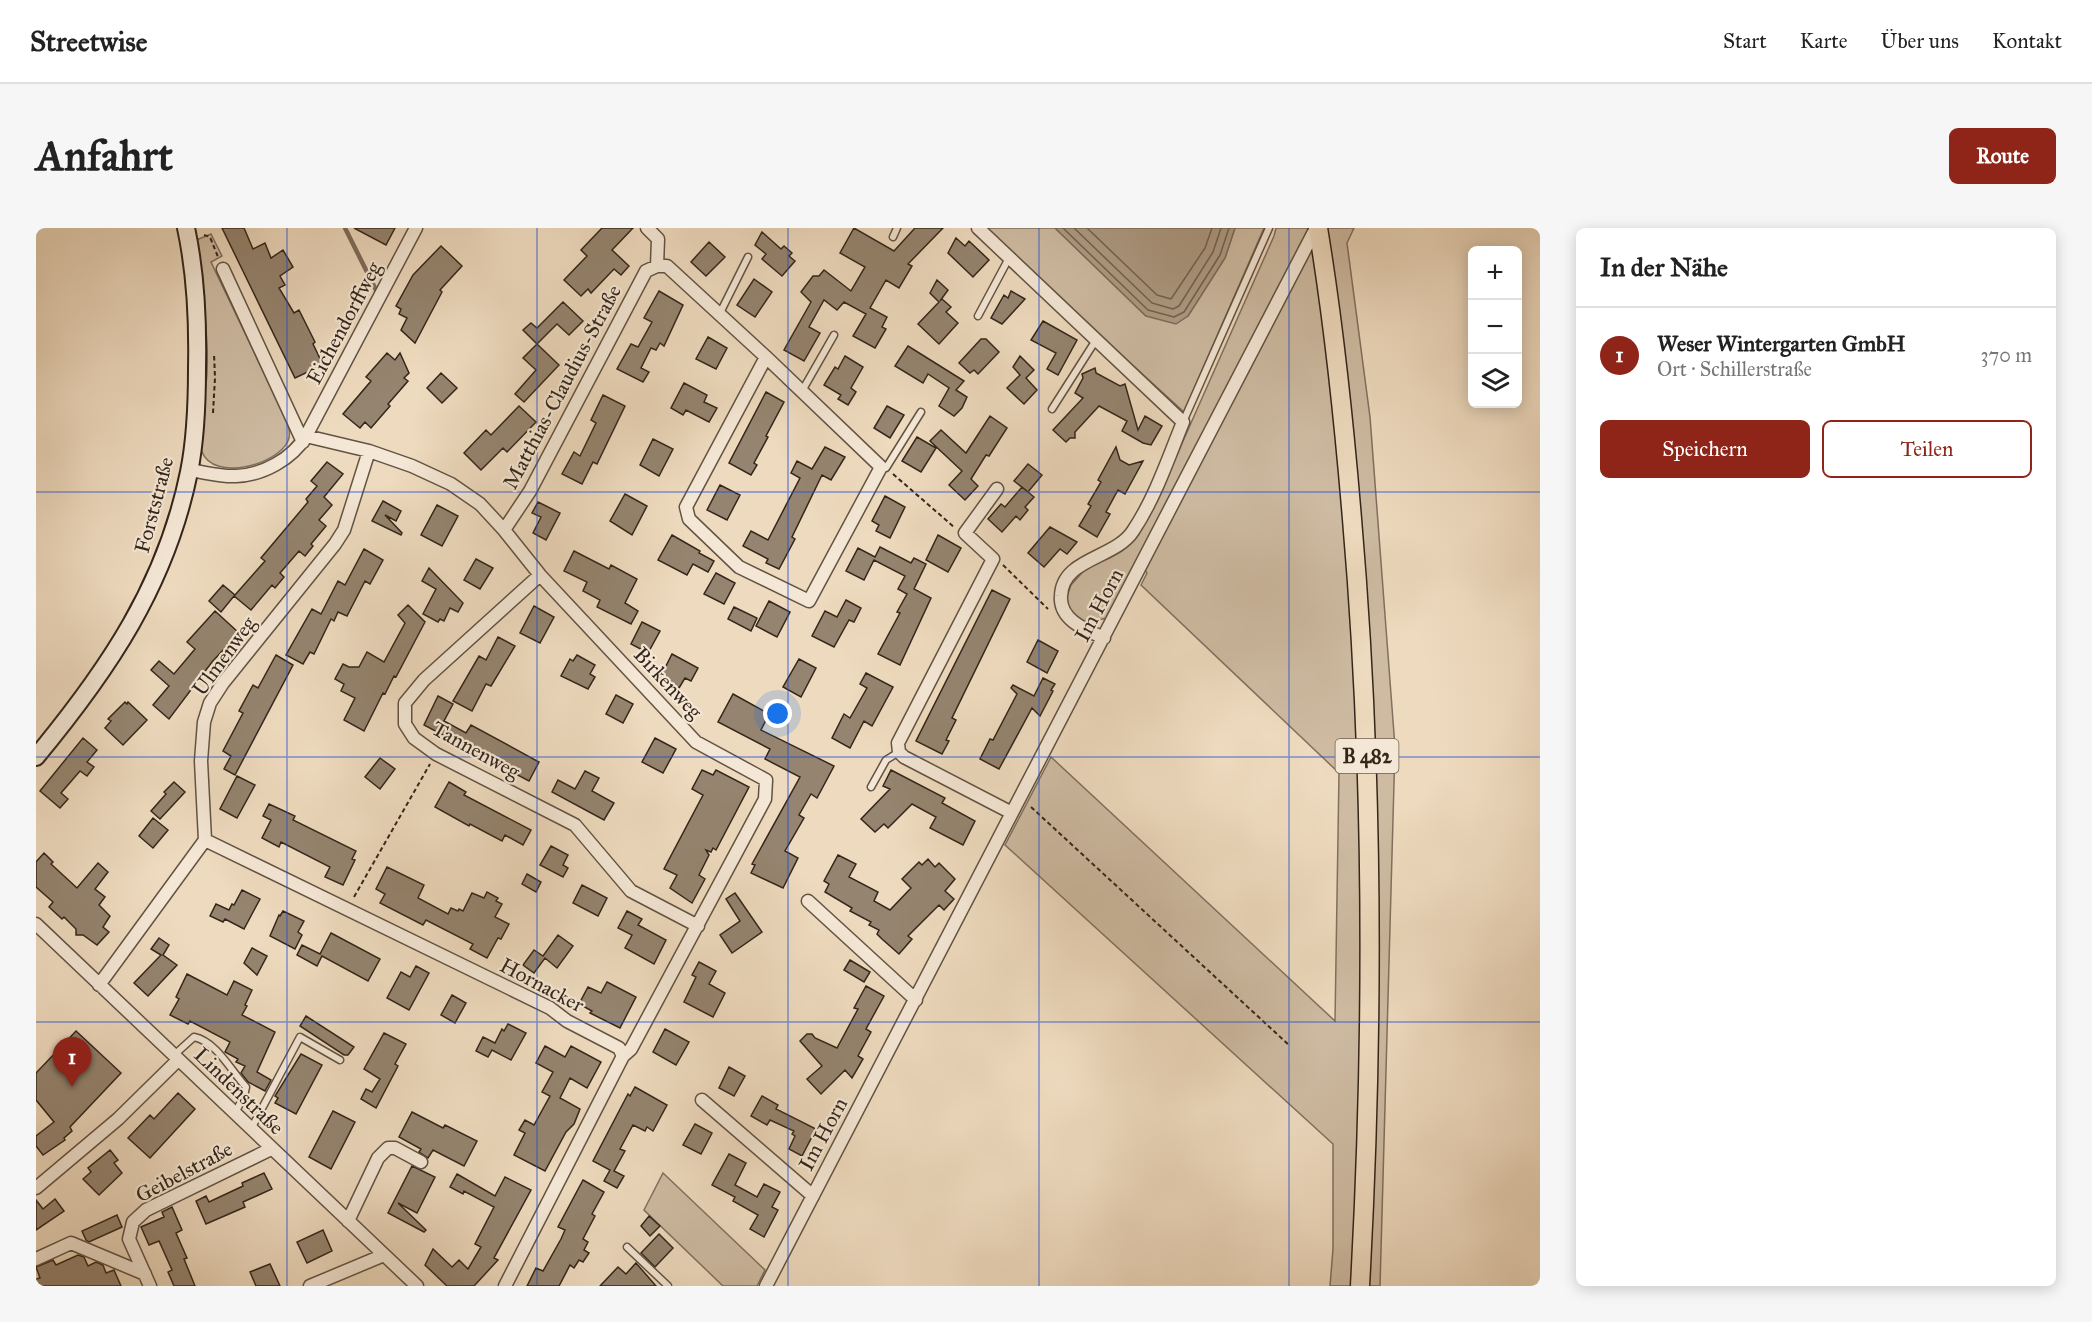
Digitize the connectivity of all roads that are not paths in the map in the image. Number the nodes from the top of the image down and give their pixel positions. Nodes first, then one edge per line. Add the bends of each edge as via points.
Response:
1 (416, 228) edge
2 (647, 228) edge
3 (897, 228) edge
4 (978, 228) edge
5 (1269, 228) edge
6 (1317, 228) edge
7 (186, 230) edge
8 (893, 237) dead end
9 (748, 257) dead end
10 (1009, 258) junction
11 (657, 266) junction
12 (223, 269) road end
13 (719, 314) junction
14 (978, 316) dead end
15 (834, 335) dead end
16 (1096, 340) junction
17 (766, 357) junction
18 (802, 391) junction
19 (1052, 409) dead end
20 (921, 412) dead end
21 (1183, 422) junction
22 (304, 439) junction
23 (369, 451) junction
24 (883, 468) junction
25 (189, 470) junction
26 (997, 489) dead end
27 (504, 530) junction
28 (540, 575) junction
29 (1104, 638) junction
30 (899, 752) junction
31 (36, 757) edge
32 (871, 787) dead end
33 (1012, 813) junction
34 (205, 840) junction
35 (808, 901) dead end
36 (36, 924) edge
37 (698, 926) junction
38 (99, 985) junction
39 (916, 1000) junction
40 (624, 1056) junction
41 (176, 1058) junction
42 (340, 1060) dead end
43 (702, 1100) dead end
44 (234, 1113) junction
45 (251, 1129) junction
46 (271, 1149) junction
47 (421, 1162) dead end
48 (36, 1188) edge
49 (813, 1196) junction
50 (348, 1221) junction
51 (627, 1247) dead end
52 (384, 1255) junction
53 (36, 1259) edge
54 (147, 1280) edge
55 (310, 1286) edge
56 (417, 1286) edge
57 (505, 1286) edge
58 (668, 1286) edge
59 (766, 1286) edge
60 (1360, 1286) edge

1 - 22 street, Eichendorffweg
2 - 11 street via 658,239
3 - 8 lane
4 - 10 street
5 - 21 lane
6 - 29 street, Im Horn
6 - 60 main road, B 482 via 1328,284 1346,441 1367,744 1369,942
7 - 25 street, Forststraße via 198,318 196,404
9 - 13 lane
10 - 14 lane
10 - 16 street
11 - 13 street via 667,266
11 - 27 street, Matthias-Claudius-Straße via 646,271 530,491
12 - 22 street
13 - 17 street
15 - 18 lane
16 - 19 lane
16 - 21 street
17 - 18 street
17 - 24 street via 686,507 689,519 739,567 809,601
18 - 24 street
20 - 24 lane
21 - 29 street via 1132,534 1069,575 1061,590 1064,613 1077,625
22 - 23 street, Birkenweg
22 - 25 street, Eichendorffweg via 282,461 249,475 233,477
23 - 27 street, Birkenweg via 451,484 480,504
23 - 34 street, Ulmenweg via 340,537 210,703 204,722 201,761
25 - 31 street, Forststraße via 162,563 126,636 75,710
26 - 30 street via 965,533 993,559 898,743
27 - 28 street, Birkenweg
28 - 37 street, Birkenweg via 696,742 766,780 765,799
28 - 37 street, Tannenweg via 424,680 405,703 405,724 414,738 436,754 575,825 631,891
29 - 33 street, Im Horn
30 - 32 lane via 885,760
30 - 33 street
33 - 39 street, Im Horn
34 - 38 street
34 - 40 street, Hornacker via 550,1008 619,1048
35 - 39 street
36 - 38 street, Lindenstraße
37 - 40 street, Birkenweg
38 - 41 street, Lindenstraße
39 - 49 street, Im Horn
40 - 57 street
41 - 44 street, Lindenstraße
41 - 44 lane via 194,1037 216,1050 246,1087
41 - 48 street via 118,1119
42 - 45 lane via 300,1037
43 - 49 street
44 - 45 street, Lindenstraße
45 - 46 street, Lindenstraße
46 - 50 street, Lindenstraße
46 - 54 street, Geibelstraße via 146,1210 133,1222 129,1239
47 - 50 street via 388,1148 378,1158
49 - 59 street, Im Horn
50 - 52 street, Lindenstraße
51 - 58 lane
52 - 55 street
52 - 56 street, Lindenstraße
53 - 54 street via 71,1243

